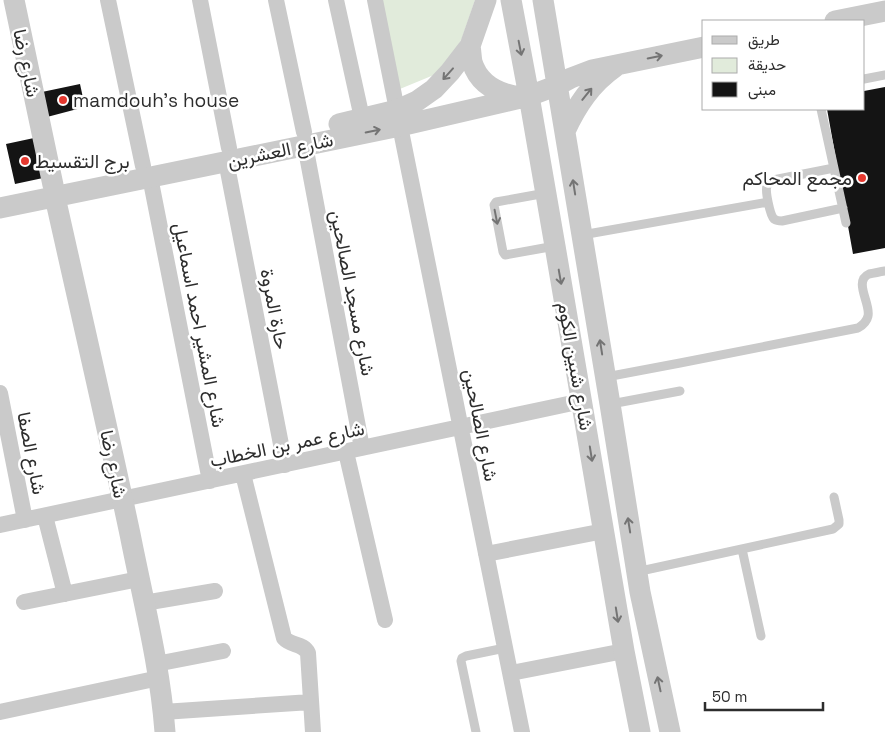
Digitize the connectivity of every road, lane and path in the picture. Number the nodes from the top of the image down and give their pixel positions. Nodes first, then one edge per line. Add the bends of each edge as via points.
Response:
1 (14, 0) edge
2 (108, 0) edge
3 (200, 0) edge
4 (276, 0) edge
5 (336, 0) edge
6 (375, 0) edge
7 (486, 0) edge
8 (511, 0) edge
9 (543, 0) edge
10 (885, 11) edge
11 (840, 20) edge
12 (470, 46) junction
13 (702, 48) edge
14 (619, 65) junction
15 (885, 75) edge
16 (865, 80) edge
17 (558, 85) junction
18 (526, 96) junction
19 (821, 110) edge
20 (362, 118) junction
21 (399, 118) junction
22 (565, 131) junction
23 (305, 139) junction
24 (228, 154) junction
25 (834, 168) junction
26 (147, 171) junction
27 (54, 191) junction
28 (546, 193) junction
29 (0, 196) edge
30 (768, 202) junction
31 (0, 208) edge
32 (843, 208) junction
33 (846, 223) dead end
34 (582, 235) junction
35 (555, 246) junction
36 (885, 271) edge
37 (606, 377) junction
38 (680, 391) dead end
39 (0, 393) edge
40 (582, 401) junction
41 (610, 404) junction
42 (461, 427) junction
43 (354, 450) junction
44 (285, 465) junction
45 (243, 474) junction
46 (210, 481) junction
47 (834, 497) dead end
48 (122, 500) junction
49 (46, 516) junction
50 (26, 520) junction
51 (0, 526) edge
52 (604, 531) junction
53 (742, 550) junction
54 (486, 554) junction
55 (636, 572) junction
56 (139, 579) junction
57 (215, 591) dead end
58 (65, 594) junction
59 (24, 602) dead end
60 (144, 603) junction
61 (385, 620) dead end
62 (761, 636) dead end
63 (505, 648) junction
64 (223, 651) dead end
65 (624, 651) junction
66 (158, 671) junction
67 (511, 673) junction
68 (311, 702) junction
69 (0, 712) edge
70 (164, 722) edge
71 (313, 732) edge
72 (476, 732) edge
73 (522, 732) edge
74 (640, 732) edge
75 (670, 732) edge

1 - 27 street, شارع رضا
2 - 26 street, شارع المشير احمد اسماعيل
3 - 24 street, حارة المروة
4 - 23 street, شارع مسجد الصالحين
5 - 20 street
6 - 21 street, شارع الصالحين
7 - 12 street, شارع العشرين
8 -> 18 street, شارع شبين الكوم
9 - 17 street, شارع شبين الكوم
10 - 11 street
12 - 18 street via 472,62 480,77 492,88 506,95
12 -> 21 street, شارع العشرين via 450,72
14 -> 13 street, شارع العشرين
14 - 17 street, شارع العشرين via 592,70
22 -> 14 street via 586,93
15 - 16 lane
17 - 18 street, شارع العشرين
17 - 22 street, شارع شبين الكوم
18 - 21 street, شارع العشرين
18 - 28 street, شارع شبين الكوم
19 - 25 lane
20 - 21 street, شارع العشرين
20 - 23 street, شارع العشرين
23 -> 21 street, شارع العشرين
21 - 42 street, شارع الصالحين
34 -> 22 street, شارع شبين الكوم
23 - 24 street, شارع العشرين
23 - 43 street, شارع مسجد الصالحين
24 - 26 street, شارع العشرين
24 - 44 street, حارة المروة
25 - 30 lane via 773,180 766,190
25 - 32 lane
26 - 27 street, شارع العشرين
26 - 46 street, شارع المشير احمد اسماعيل
27 - 29 street, شارع العشرين
27 - 31 street, شارع العشرين
27 - 48 street, شارع رضا
28 - 35 street, شارع شبين الكوم
28 -> 35 lane via 494,205 505,255
30 - 32 lane via 771,215 782,221
30 - 34 lane
32 - 33 lane
37 -> 34 street, شارع شبين الكوم
35 -> 40 street, شارع شبين الكوم
36 - 37 lane via 864,278 862,283 869,309 864,323 858,328
37 - 41 street, شارع شبين الكوم
38 - 41 lane
39 - 50 street, شارع الصفا
40 - 42 street, شارع عمر بن الخطاب
40 -> 52 street, شارع شبين الكوم
55 -> 41 street, شارع شبين الكوم
42 - 43 street, شارع عمر بن الخطاب
42 - 54 street, شارع الصالحين
43 - 44 street, شارع عمر بن الخطاب
43 - 61 street, شارع مسجد الصالحين
44 - 45 street, شارع عمر بن الخطاب
45 - 46 street, شارع عمر بن الخطاب
45 - 68 street via 284,638 302,646 308,653
46 - 48 street, شارع عمر بن الخطاب
47 - 53 lane via 840,520 833,529
48 - 49 street, شارع عمر بن الخطاب
48 - 56 street, شارع رضا
49 - 50 street, شارع عمر بن الخطاب
49 - 58 street
50 - 51 street, شارع عمر بن الخطاب
52 - 54 street
52 -> 65 street, شارع شبين الكوم
53 - 55 lane
53 - 62 lane
54 - 63 street, شارع الصالحين
75 -> 55 street, شارع شبين الكوم
56 - 58 street
56 - 60 street, شارع رضا
57 - 60 street
58 - 59 street
60 - 66 street, شارع رضا
63 - 67 street, شارع الصالحين
63 - 72 lane via 462,658
64 - 66 street
65 - 67 street
65 - 74 street, شارع شبين الكوم
66 - 69 street
66 - 70 street, شارع رضا
67 - 73 street, شارع الصالحين
68 - 70 street
68 - 71 street

